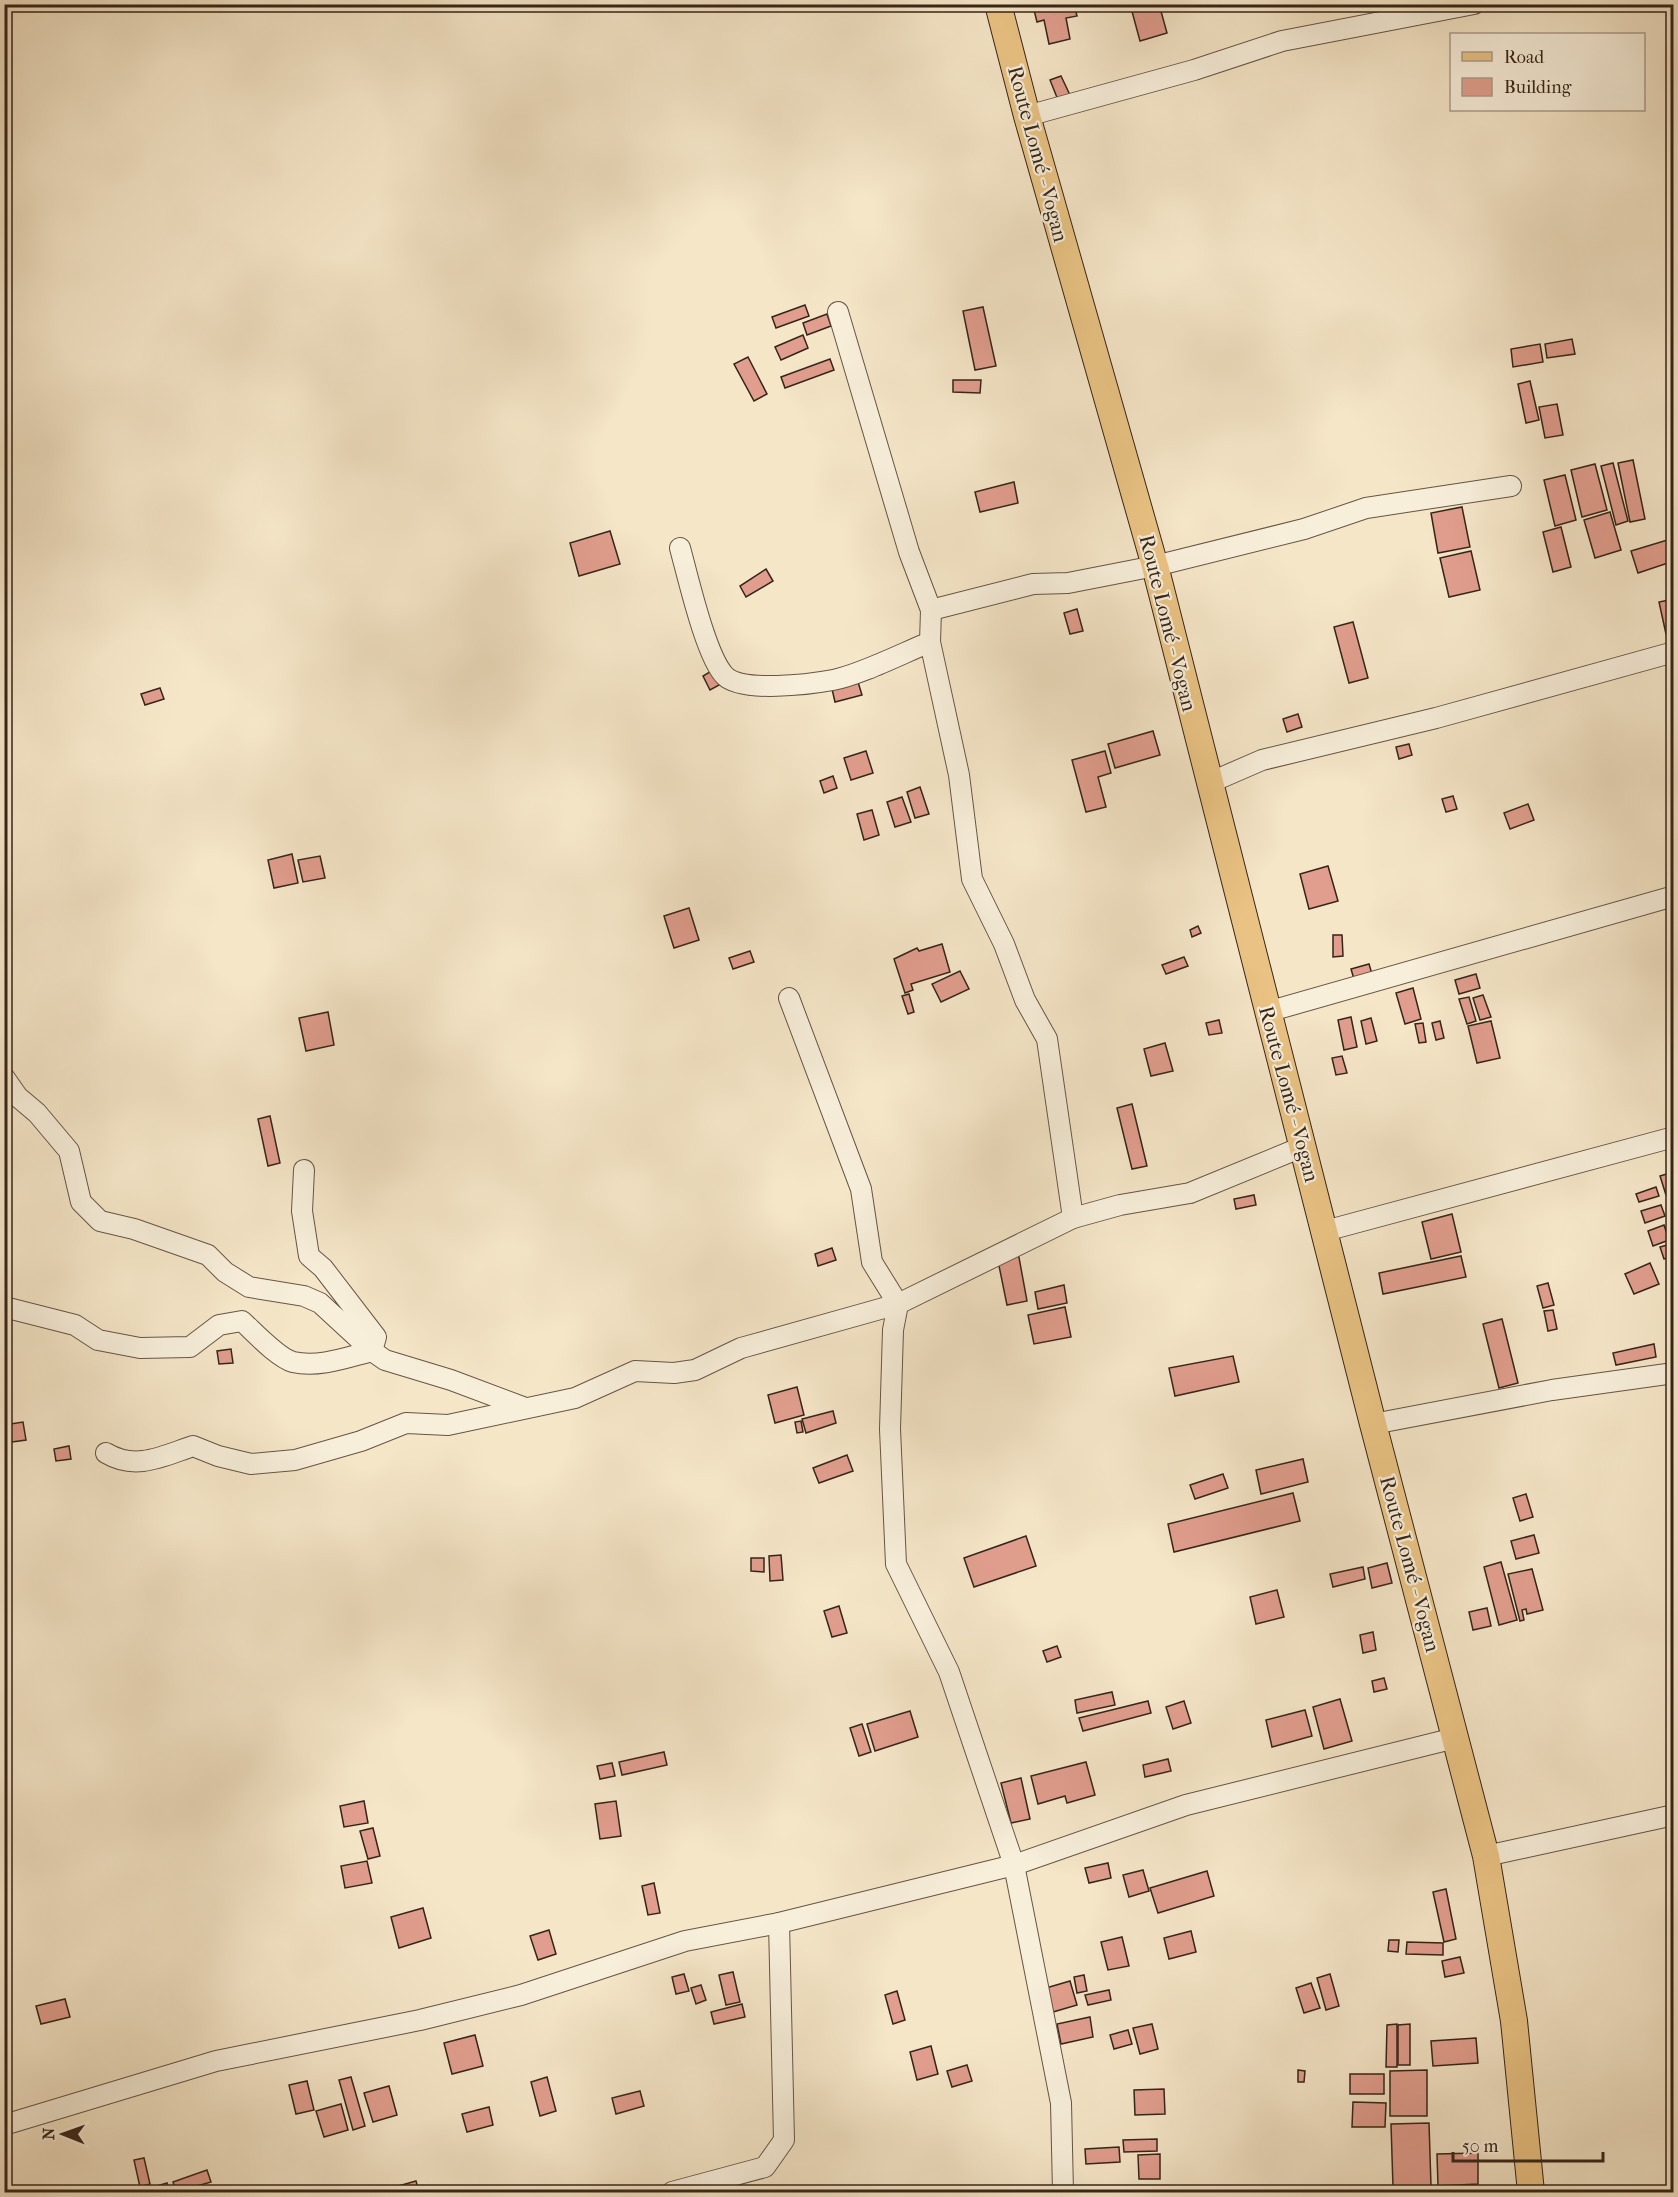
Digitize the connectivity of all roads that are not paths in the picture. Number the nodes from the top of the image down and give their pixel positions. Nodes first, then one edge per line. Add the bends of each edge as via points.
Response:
1 (998, 4) edge
2 (1474, 4) edge
3 (1026, 116) junction
4 (838, 312) dead end
5 (1511, 486) dead end
6 (680, 548) dead end
7 (1155, 566) junction
8 (931, 610) junction
9 (930, 642) junction
10 (1674, 652) edge
11 (1209, 783) junction
12 (1674, 896) edge
13 (789, 998) dead end
14 (1267, 1012) junction
15 (4, 1077) edge
16 (1674, 1137) edge
17 (1302, 1147) junction
18 (304, 1170) dead end
19 (1073, 1218) junction
20 (1325, 1231) junction
21 (898, 1304) junction
22 (4, 1307) edge
23 (372, 1351) junction
24 (1674, 1373) edge
25 (523, 1407) junction
26 (1373, 1425) junction
27 (106, 1453) dead end
28 (1455, 1738) junction
29 (1674, 1815) edge
30 (1485, 1856) junction
31 (1014, 1865) junction
32 (779, 1923) junction
33 (4, 2125) edge
34 (672, 2193) edge
35 (1064, 2193) edge
36 (1531, 2193) edge

1 - 3 main road, Route Lomé - Vogan
2 - 3 street via 1282,41 1194,70
3 - 7 main road, Route Lomé - Vogan
4 - 8 street via 909,552
5 - 7 street via 1366,508 1304,529
6 - 9 street via 707,643 725,677 740,683 759,687 834,680
7 - 8 street via 1068,583 1033,584
7 - 11 main road, Route Lomé - Vogan
8 - 9 street
9 - 19 street via 959,775 972,879 1004,944 1025,1000 1047,1039
10 - 11 street via 1436,718 1262,760
11 - 14 main road, Route Lomé - Vogan
12 - 14 street
13 - 21 street via 861,1189 872,1262
14 - 17 main road, Route Lomé - Vogan
15 - 23 street via 69,1151 81,1202 100,1221 208,1255 249,1287 304,1296 320,1303
16 - 20 street
17 - 19 street via 1190,1193
17 - 20 main road, Route Lomé - Vogan
18 - 23 street via 302,1211 309,1256 323,1268 376,1337
19 - 21 street
20 - 26 main road, Route Lomé - Vogan
21 - 25 street via 741,1348 695,1370 635,1371 575,1398
21 - 31 street via 893,1330 890,1429 896,1564 950,1672
22 - 23 street via 75,1325 99,1340 140,1348 190,1347 219,1325 242,1321 292,1362 327,1362
23 - 25 street via 385,1360
24 - 26 street via 1552,1390
25 - 27 street via 448,1425 406,1423 295,1460 251,1464 193,1446 150,1461 121,1462
26 - 28 main road, Route Lomé - Vogan
28 - 30 main road, Route Lomé - Vogan
28 - 31 street via 1186,1805
29 - 30 street
30 - 36 main road, Route Lomé - Vogan via 1514,2021
31 - 32 street
31 - 35 street via 1061,2103
32 - 33 street via 684,1941 521,1995 420,2020 216,2061
32 - 34 street via 784,2140 765,2167

